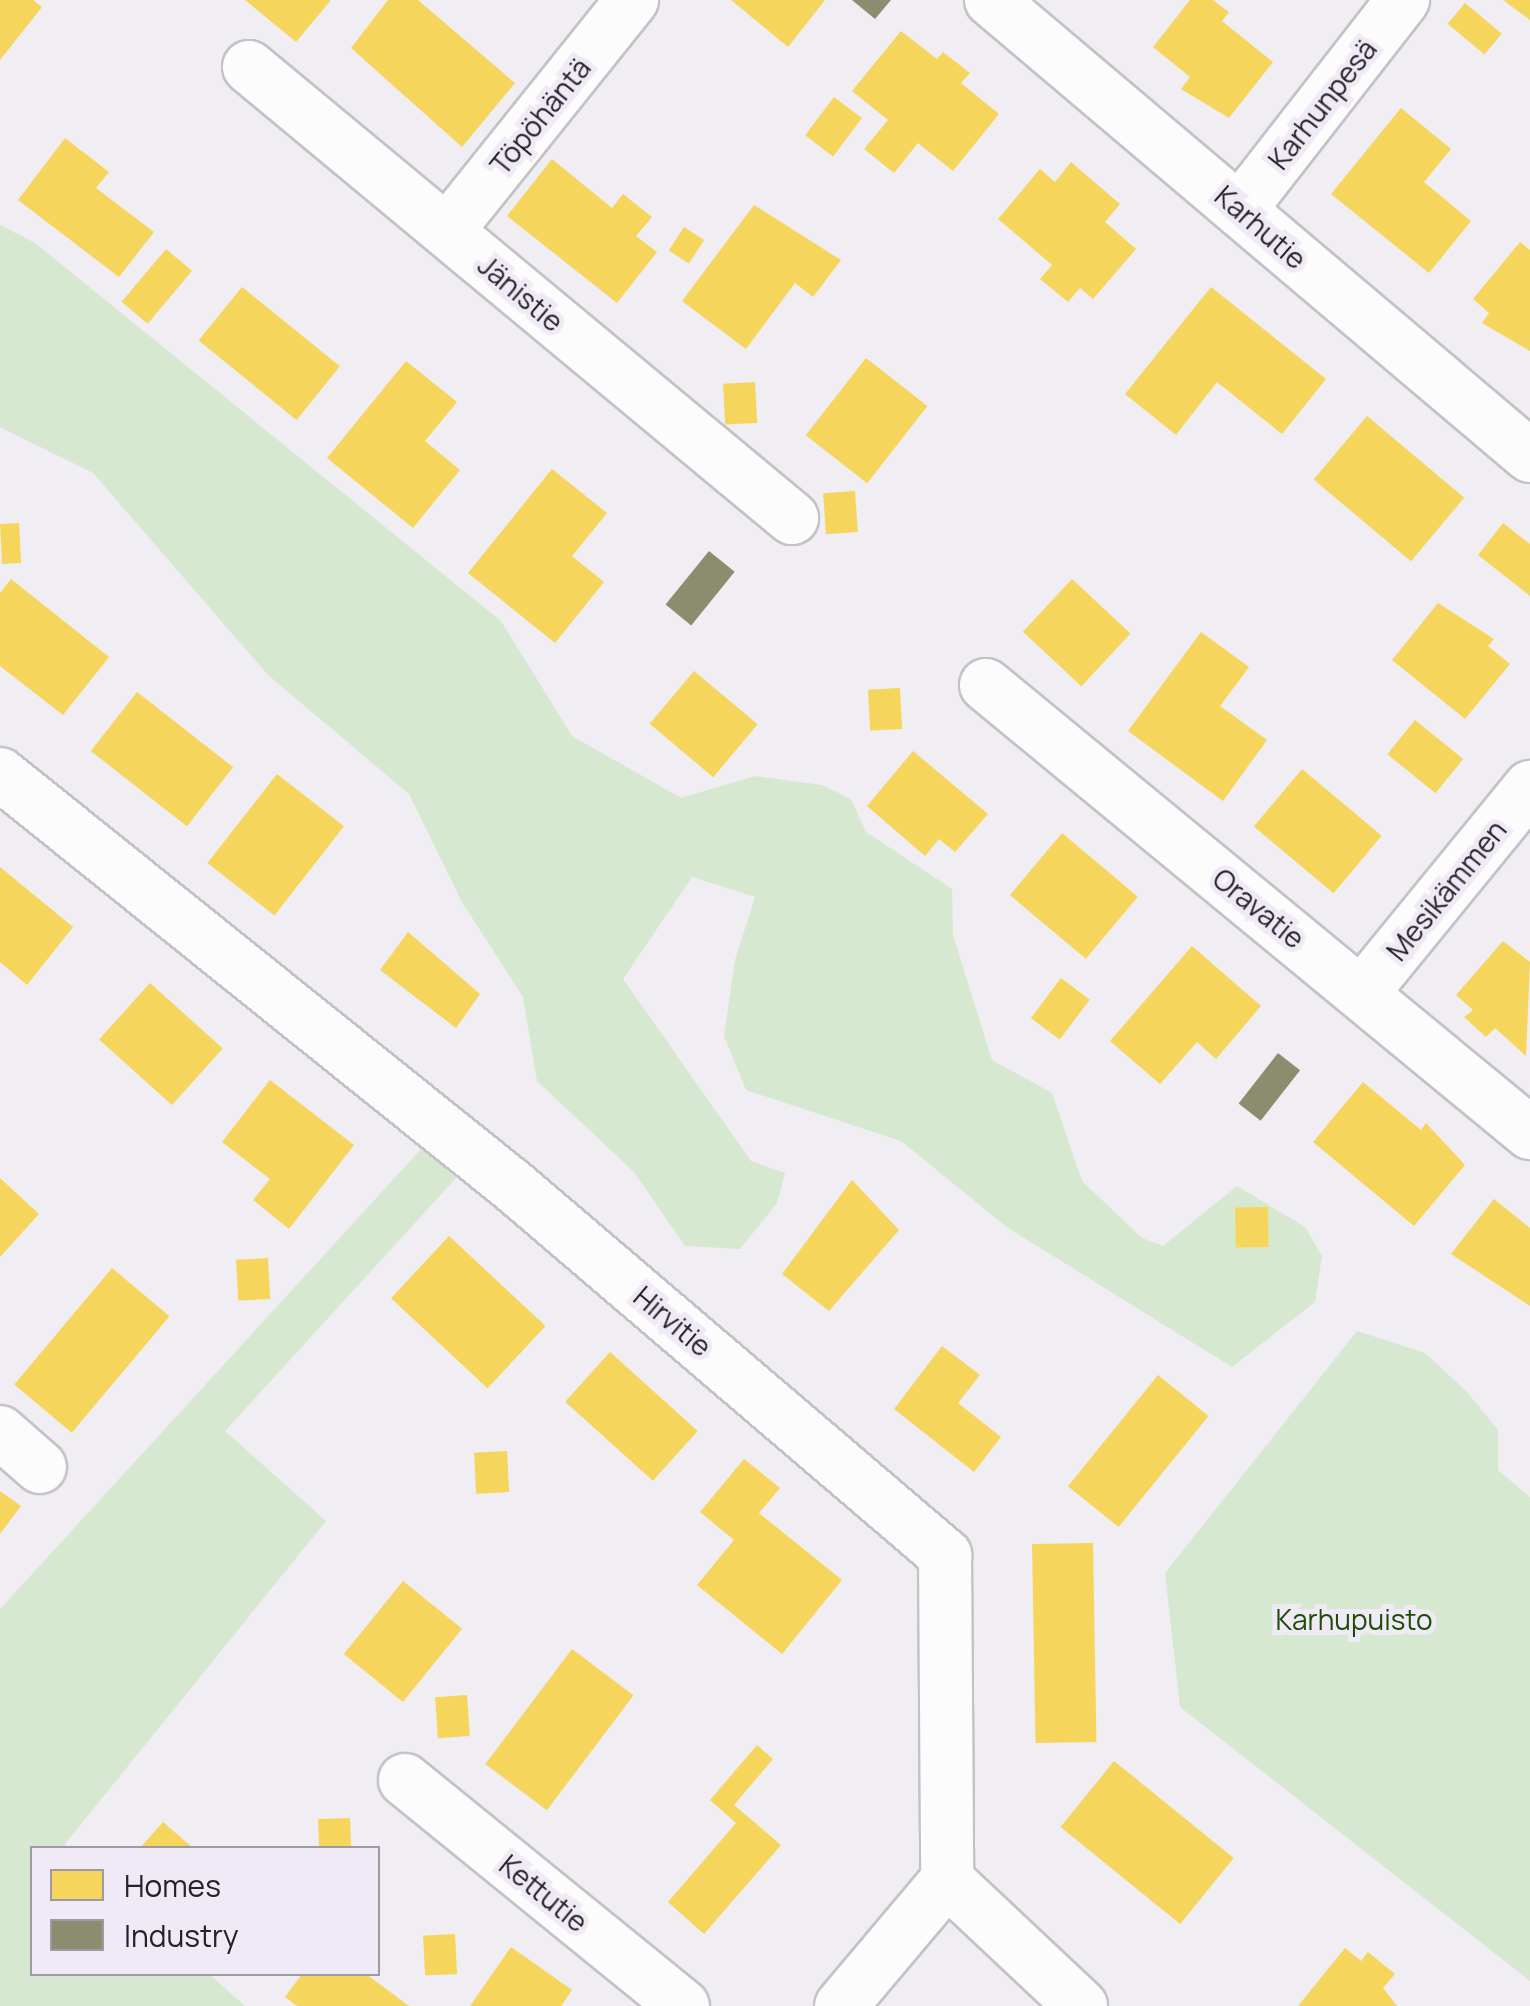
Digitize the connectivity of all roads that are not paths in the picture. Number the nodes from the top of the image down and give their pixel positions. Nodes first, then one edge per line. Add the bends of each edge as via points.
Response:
1 (632, 0) edge
2 (991, 0) edge
3 (1404, 0) edge
4 (250, 67) dead end
5 (1241, 208) junction
6 (446, 231) junction
7 (1530, 456) edge
8 (792, 518) dead end
9 (986, 685) dead end
10 (0, 774) edge
11 (1530, 786) edge
12 (1362, 993) junction
13 (1530, 1133) edge
14 (0, 1432) edge
15 (40, 1467) dead end
16 (406, 1780) dead end
17 (947, 1880) junction
18 (684, 2006) edge
19 (841, 2006) edge
20 (1081, 2006) edge

1 - 6 street, Töpöhäntä
2 - 5 street, Karhutie
3 - 5 street, Karhunpesä
4 - 6 street, Jänistie
5 - 7 street, Karhutie
6 - 8 street, Jänistie
9 - 12 street, Oravatie
10 - 17 street, Hirvitie via 512,1185 944,1555
11 - 12 street, Mesikämmen
12 - 13 street, Oravatie
14 - 15 street
16 - 18 street, Kettutie
17 - 19 street
17 - 20 street

